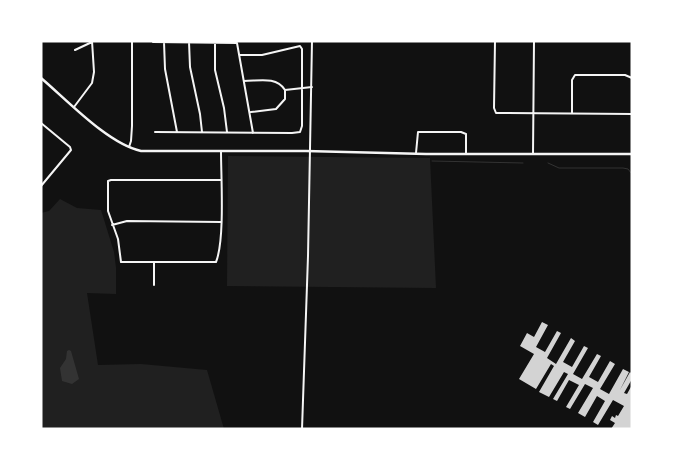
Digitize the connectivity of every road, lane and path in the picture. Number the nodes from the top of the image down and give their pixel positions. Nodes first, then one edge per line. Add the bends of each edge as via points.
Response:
1 (132, 41) edge
2 (312, 41) edge
3 (495, 41) edge
4 (534, 41) edge
5 (92, 42) edge
6 (153, 42) edge
7 (164, 42) edge
8 (190, 42) edge
9 (215, 42) edge
10 (76, 50) dead end
11 (240, 55) junction
12 (41, 78) edge
13 (632, 78) edge
14 (244, 81) junction
15 (312, 87) junction
16 (302, 88) junction
17 (285, 90) junction
18 (74, 107) junction
19 (250, 112) junction
20 (533, 113) junction
21 (572, 113) junction
22 (632, 114) edge
23 (41, 123) edge
24 (155, 132) dead end
25 (176, 132) junction
26 (202, 132) junction
27 (227, 132) junction
28 (253, 133) junction
29 (129, 147) junction
30 (221, 151) junction
31 (310, 152) junction
32 (416, 153) junction
33 (632, 154) edge
34 (466, 155) junction
35 (533, 155) junction
36 (221, 180) junction
37 (41, 186) edge
38 (221, 222) junction
39 (112, 225) junction
40 (154, 262) junction
41 (154, 285) dead end
42 (302, 429) edge

1 - 29 street
2 - 15 street
3 - 20 street via 495,111
4 - 20 street
5 - 10 street
5 - 18 street via 92,83
6 - 7 street
7 - 8 street
7 - 25 street via 165,69
8 - 9 street
8 - 26 street via 190,67
9 - 11 street via 238,43
9 - 27 street via 216,70
11 - 14 street
11 - 16 street via 262,55 300,46
12 - 18 street
13 - 21 street via 625,75 575,75 572,80
14 - 17 street via 273,80
14 - 19 street
15 - 16 street
15 - 31 street
16 - 17 street
16 - 28 street via 300,132
17 - 19 street via 285,99 276,109
18 - 29 street via 105,134
19 - 28 street
20 - 21 street
20 - 35 street
21 - 22 street
23 - 37 street via 71,150
24 - 25 street
25 - 26 street
26 - 27 street
27 - 28 street
29 - 30 street via 150,151
30 - 31 street
30 - 36 street
31 - 32 street
31 - 42 street
32 - 34 street
32 - 34 street via 418,132 460,132 466,134
33 - 35 street
34 - 35 street
36 - 38 street
36 - 39 street via 108,181 108,211
38 - 39 street via 127,221
38 - 40 street via 216,262
39 - 40 street via 122,262
40 - 41 street

